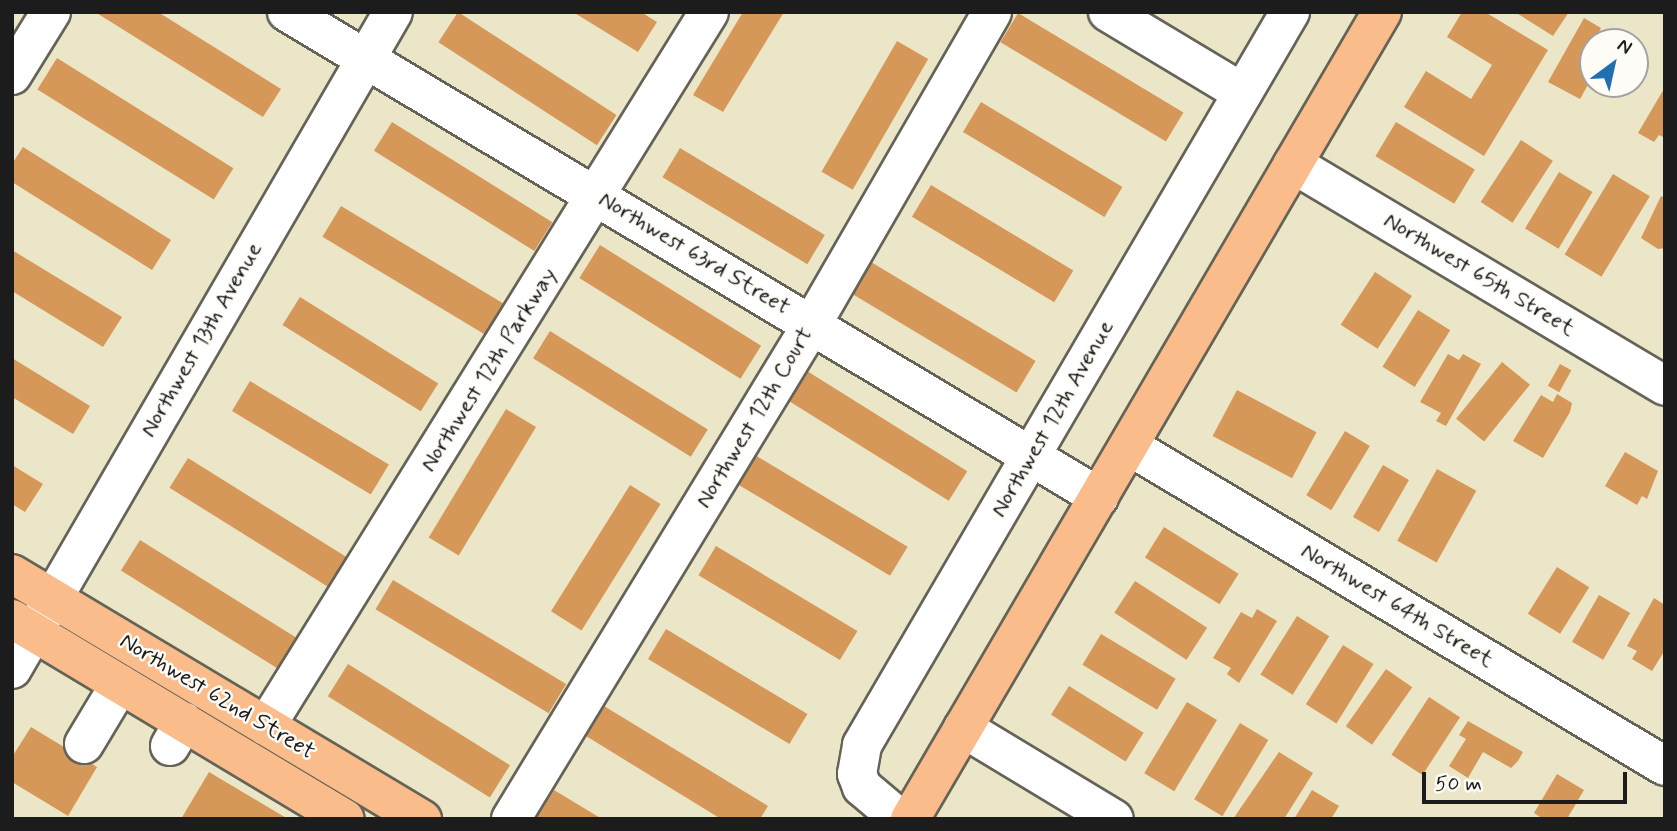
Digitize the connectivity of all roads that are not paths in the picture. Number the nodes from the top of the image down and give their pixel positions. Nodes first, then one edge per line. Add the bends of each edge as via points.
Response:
1 (51, 12) edge
2 (287, 12) edge
3 (393, 12) edge
4 (709, 12) edge
5 (992, 12) edge
6 (1108, 12) edge
7 (1290, 12) edge
8 (1382, 12) edge
9 (366, 58) junction
10 (12, 75) edge
11 (1242, 93) junction
12 (1293, 164) junction
13 (598, 197) junction
14 (812, 324) junction
15 (1665, 386) edge
16 (1129, 446) junction
17 (1031, 457) junction
18 (1099, 497) junction
19 (12, 574) edge
20 (51, 598) junction
21 (23, 626) edge
22 (12, 669) edge
23 (120, 684) junction
24 (266, 726) junction
25 (963, 728) junction
26 (84, 744) dead end
27 (1665, 766) edge
28 (345, 819) edge
29 (422, 819) edge
30 (511, 819) edge
31 (900, 819) edge
32 (909, 819) edge
33 (1114, 819) edge

1 - 10 street
2 - 9 street, Northwest 63rd Street
3 - 9 street, Northwest 13th Avenue
4 - 13 street, Northwest 12th Parkway
5 - 14 street, Northwest 12th Court
6 - 11 street
7 - 11 street, Northwest 12th Avenue
8 - 12 main road
9 - 13 street, Northwest 63rd Street
9 - 20 street, Northwest 13th Avenue
11 - 17 street, Northwest 12th Avenue
12 - 15 street, Northwest 65th Street
12 - 16 main road
13 - 14 street, Northwest 63rd Street
13 - 24 street, Northwest 12th Parkway
14 - 17 street, Northwest 63rd Street
14 - 30 street, Northwest 12th Court
16 - 18 main road
16 - 27 street, Northwest 64th Street
17 - 18 street, Northwest 63rd Street
17 - 31 street, Northwest 12th Avenue via 859,752 857,774 862,787
18 - 25 main road
19 - 20 main road, Northwest 62nd Street
20 - 21 street, Northwest 13th Avenue
20 - 24 main road, Northwest 62nd Street
21 - 22 street, Northwest 13th Avenue
21 - 23 main road, Northwest 62nd Street
23 - 26 street
23 - 28 main road, Northwest 62nd Street via 177,734
24 - 29 main road, Northwest 62nd Street
25 - 32 main road
25 - 33 street

